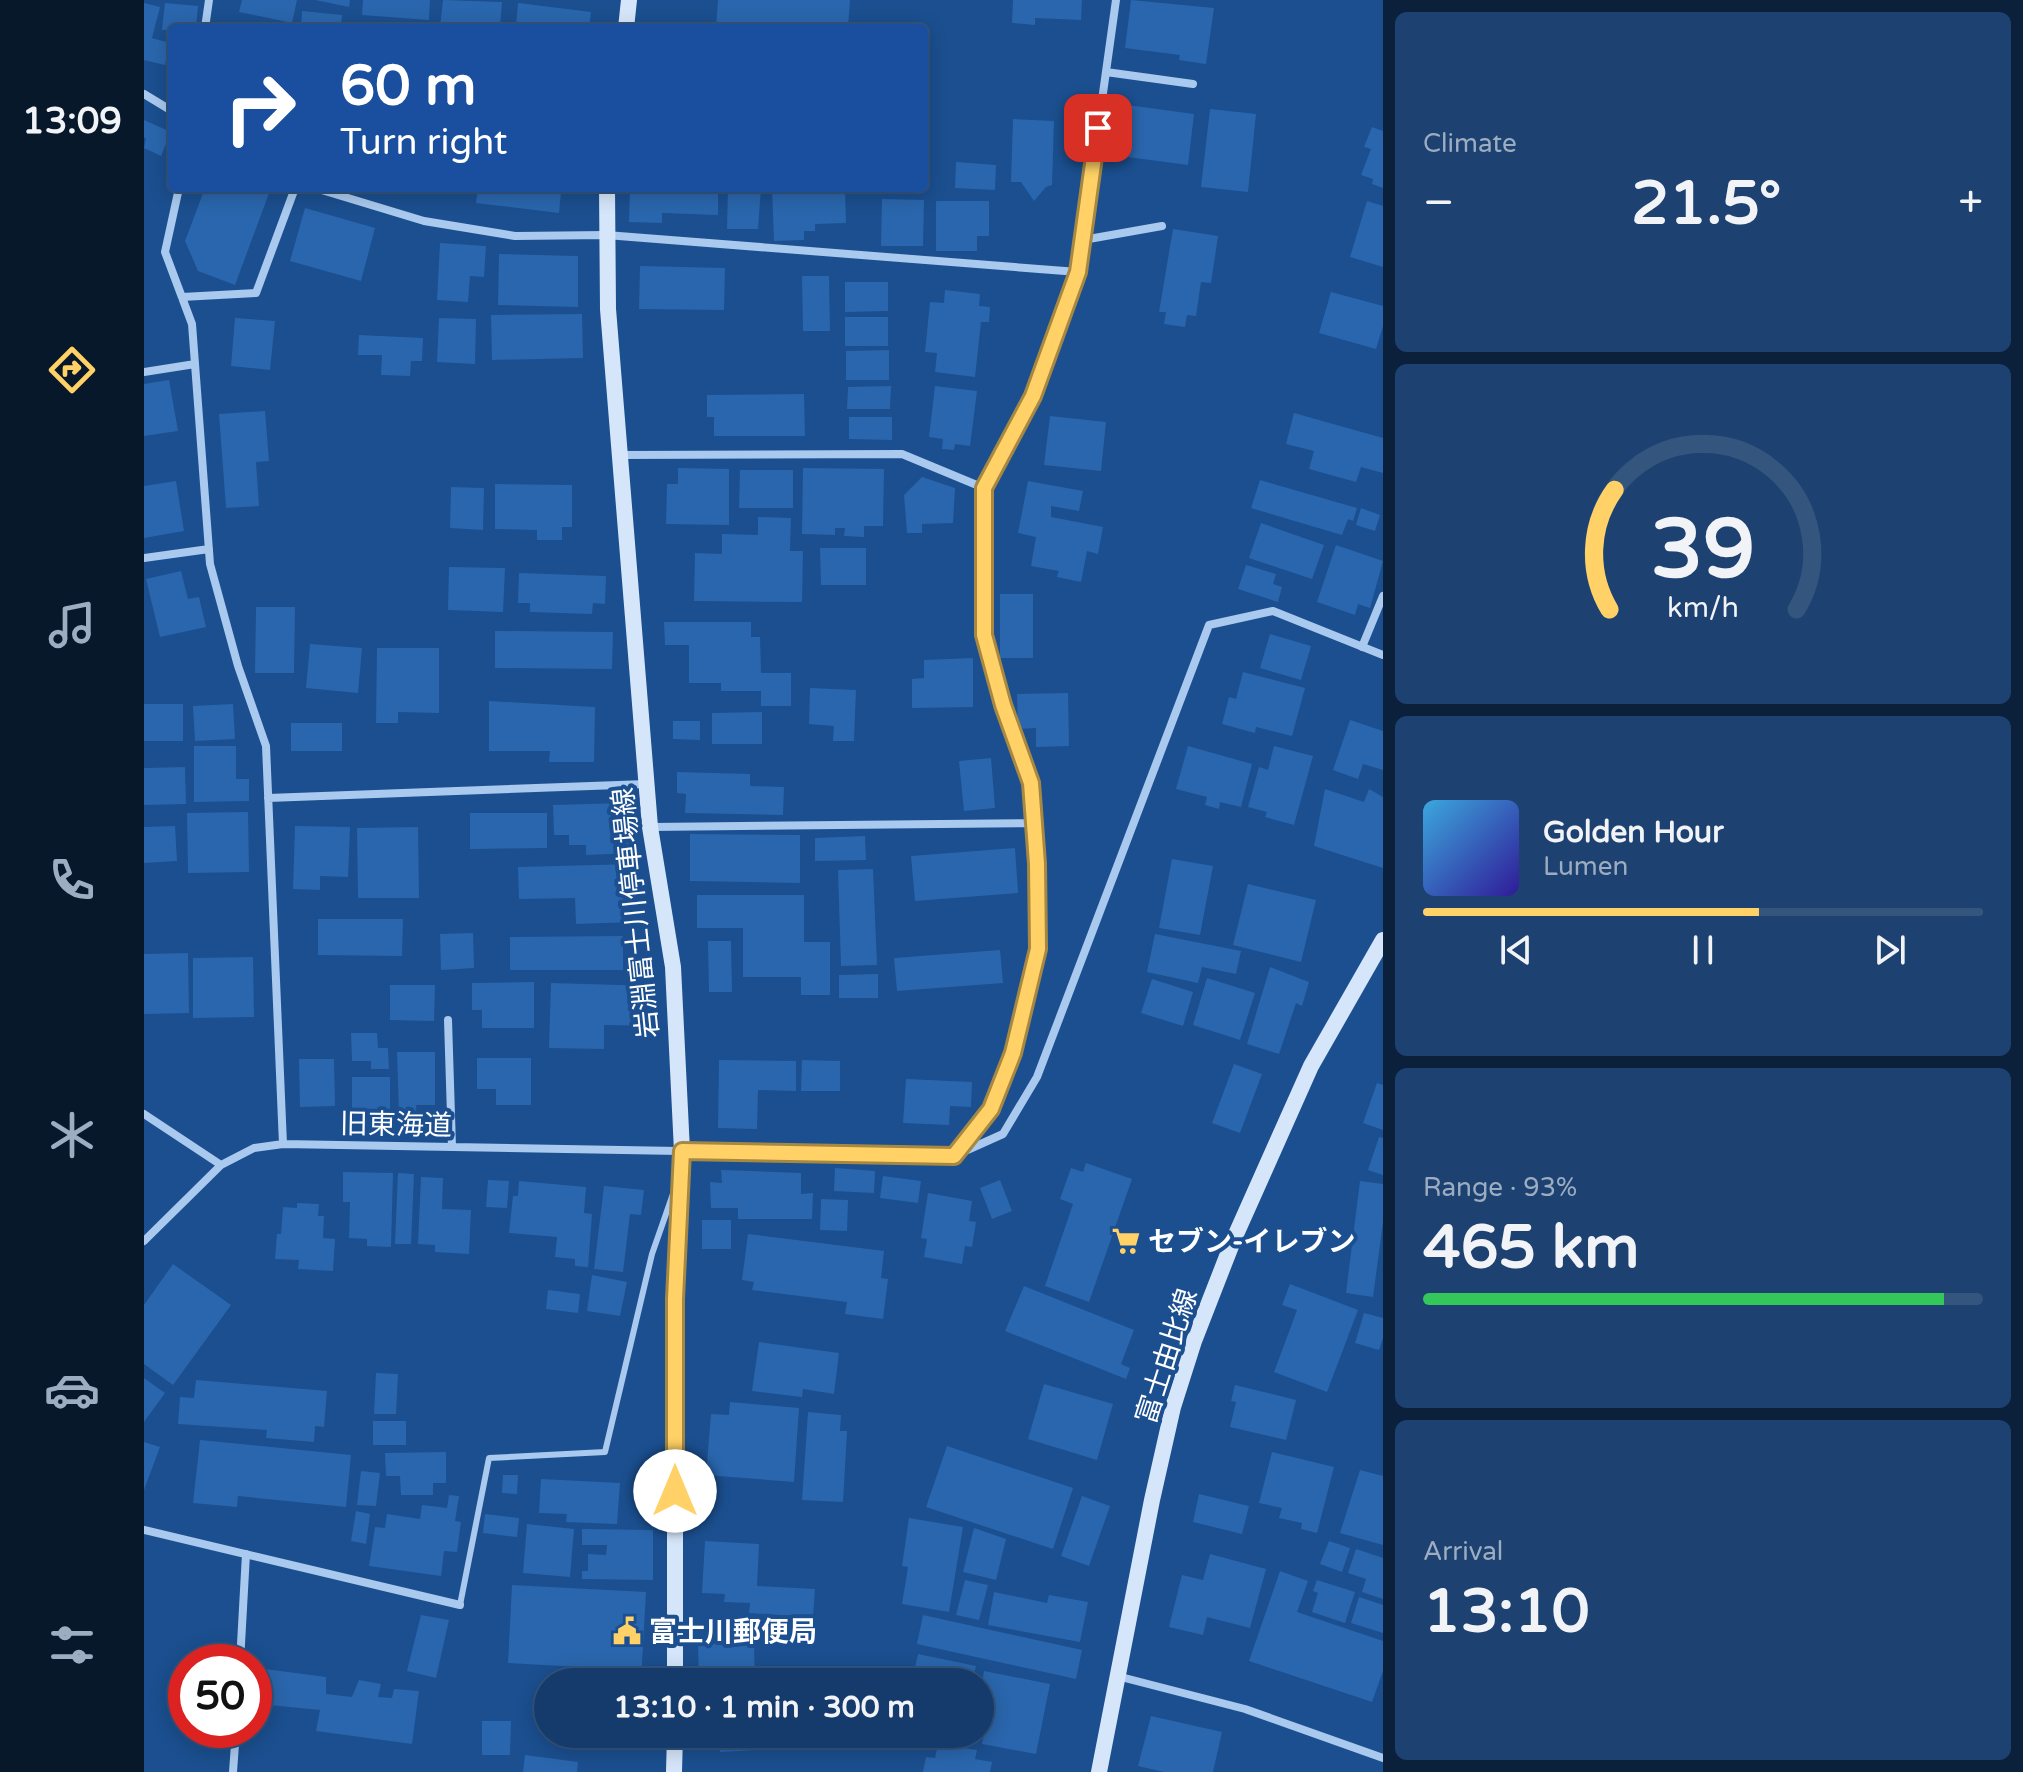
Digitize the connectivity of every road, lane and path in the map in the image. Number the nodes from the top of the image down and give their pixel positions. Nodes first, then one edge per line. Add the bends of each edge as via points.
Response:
1 (209, 0) edge
2 (629, 0) edge
3 (1116, 0) edge
4 (206, 24) edge
5 (626, 24) edge
6 (1106, 72) junction
7 (1193, 84) dead end
8 (144, 94) edge
9 (168, 109) edge
10 (178, 192) edge
11 (294, 192) edge
12 (328, 192) edge
13 (607, 192) edge
14 (1162, 226) dead end
15 (606, 235) junction
16 (1083, 240) junction
17 (1078, 272) junction
18 (182, 297) junction
19 (195, 364) junction
20 (144, 372) edge
21 (620, 455) junction
22 (984, 488) junction
23 (209, 549) junction
24 (144, 558) edge
25 (1383, 596) edge
26 (1362, 647) junction
27 (1383, 655) edge
28 (646, 784) junction
29 (268, 798) junction
30 (1034, 823) junction
31 (650, 827) junction
32 (1383, 940) edge
33 (448, 1020) dead end
34 (144, 1114) edge
35 (283, 1144) junction
36 (452, 1147) junction
37 (682, 1151) junction
38 (954, 1156) junction
39 (221, 1165) junction
40 (681, 1168) junction
41 (144, 1241) edge
42 (144, 1530) edge
43 (246, 1554) junction
44 (460, 1605) joint
45 (241, 1644) edge
46 (675, 1668) edge
47 (1117, 1676) junction
48 (235, 1748) edge
49 (675, 1748) edge
50 (1383, 1758) edge
51 (233, 1772) edge
52 (674, 1772) edge
53 (1099, 1772) edge

1 - 4 street
2 - 5 main road
3 - 6 street
6 - 7 street
6 - 16 street
8 - 9 street
10 - 18 street via 165,252
11 - 18 street via 256,293
12 - 15 street via 424,221 515,236
13 - 15 main road, 岩淵富士川停車場線
14 - 16 street
15 - 17 street
15 - 21 main road, 岩淵富士川停車場線
16 - 17 street
17 - 22 street via 1033,396
18 - 19 street via 192,324
19 - 20 street
19 - 23 street
21 - 22 street via 902,454
21 - 28 main road, 岩淵富士川停車場線
22 - 30 street via 984,635 1031,783
23 - 24 street
23 - 29 street via 238,666 266,746
25 - 26 street
26 - 27 street
26 - 38 street via 1273,611 1209,625 1037,1077 1003,1134
28 - 29 street
28 - 31 main road, 岩淵富士川停車場線
29 - 35 street
30 - 31 street
30 - 38 street via 1038,949 1013,1053 991,1109
31 - 37 main road, 岩淵富士川停車場線 via 673,967
32 - 47 main road, 富士由比線 via 1311,1066 1194,1341 1155,1484
33 - 36 street
34 - 39 street
35 - 36 street, 旧東海道
35 - 39 street, 旧東海道 via 254,1148
36 - 37 street, 旧東海道
37 - 38 street, 旧東海道
37 - 40 main road, 岩淵富士川停車場線
39 - 41 street, 旧東海道
40 - 44 lane via 652,1254 605,1452 489,1458
40 - 46 main road, 岩淵富士川停車場線 via 675,1299
42 - 43 street
43 - 44 street
43 - 45 street
47 - 50 street via 1245,1709
47 - 53 main road, 富士由比線
48 - 51 street
49 - 52 main road

